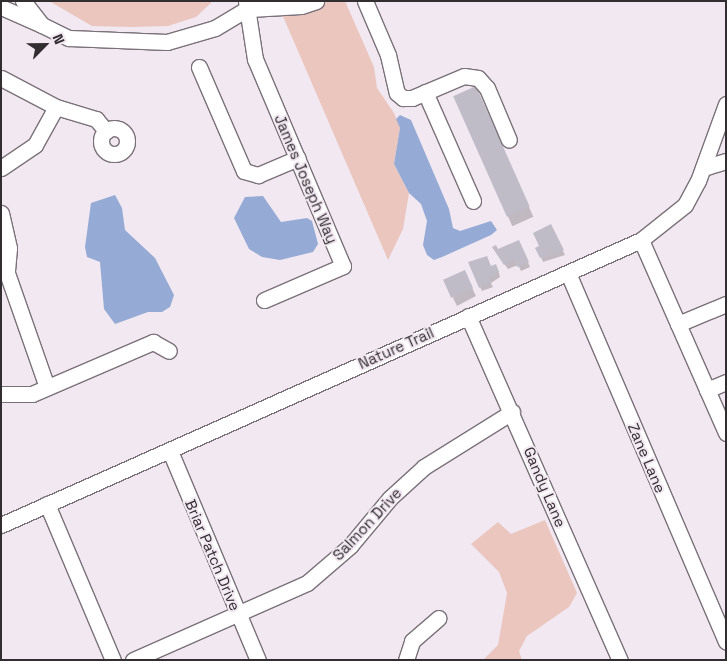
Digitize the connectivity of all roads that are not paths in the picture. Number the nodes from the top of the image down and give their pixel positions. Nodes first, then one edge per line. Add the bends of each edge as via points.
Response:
1 (23, 1) edge
2 (316, 1) edge
3 (365, 1) edge
4 (252, 4) edge
5 (1, 6) edge
6 (42, 25) junction
7 (199, 67) dead end
8 (1, 78) edge
9 (425, 92) junction
10 (726, 104) edge
11 (56, 107) junction
12 (106, 131) dead end
13 (509, 140) dead end
14 (298, 158) junction
15 (726, 161) edge
16 (1, 168) edge
17 (703, 168) junction
18 (473, 202) dead end
19 (1, 213) edge
20 (641, 240) junction
21 (568, 273) junction
22 (4, 274) edge
23 (264, 300) dead end
24 (726, 304) edge
25 (468, 316) junction
26 (678, 324) junction
27 (169, 351) dead end
28 (719, 387) edge
29 (47, 388) junction
30 (1, 394) edge
31 (512, 412) junction
32 (726, 433) edge
33 (170, 451) junction
34 (47, 504) junction
35 (1, 525) edge
36 (238, 614) junction
37 (438, 618) dead end
38 (726, 642) edge
39 (113, 660) edge
40 (133, 660) edge
41 (258, 660) edge
42 (406, 660) edge
43 (620, 660) edge

1 - 6 street
2 - 4 street via 293,7
3 - 9 street via 388,55 397,93 403,98
4 - 6 street via 215,28 167,42 69,38
4 - 14 street, James Joseph Way via 255,59
5 - 6 street
7 - 14 street via 244,171 258,175
8 - 11 street
9 - 13 street via 464,76 478,78 487,88
9 - 18 street
10 - 17 street, Nature Trail
11 - 12 street via 96,119
11 - 16 street via 35,145
14 - 23 street, James Joseph Way via 344,266
15 - 17 street
17 - 20 street, Nature Trail via 685,204
19 - 22 street via 8,248
20 - 21 street, Nature Trail
20 - 26 street
21 - 25 street, Nature Trail
21 - 38 street, Zane Lane
22 - 29 street
24 - 26 street
25 - 31 street, Gandy Lane
25 - 33 street, Nature Trail
26 - 28 street
27 - 29 street via 154,342
28 - 32 street
29 - 30 street via 32,394
31 - 36 street, Salmon Drive via 424,467 390,498 350,546 307,583
31 - 43 street, Gandy Lane
33 - 34 street, Nature Trail
33 - 36 street, Briar Patch Drive
34 - 35 street, Nature Trail
34 - 39 street
36 - 40 street, Salmon Drive
36 - 41 street, Briar Patch Drive
37 - 42 street via 412,641

